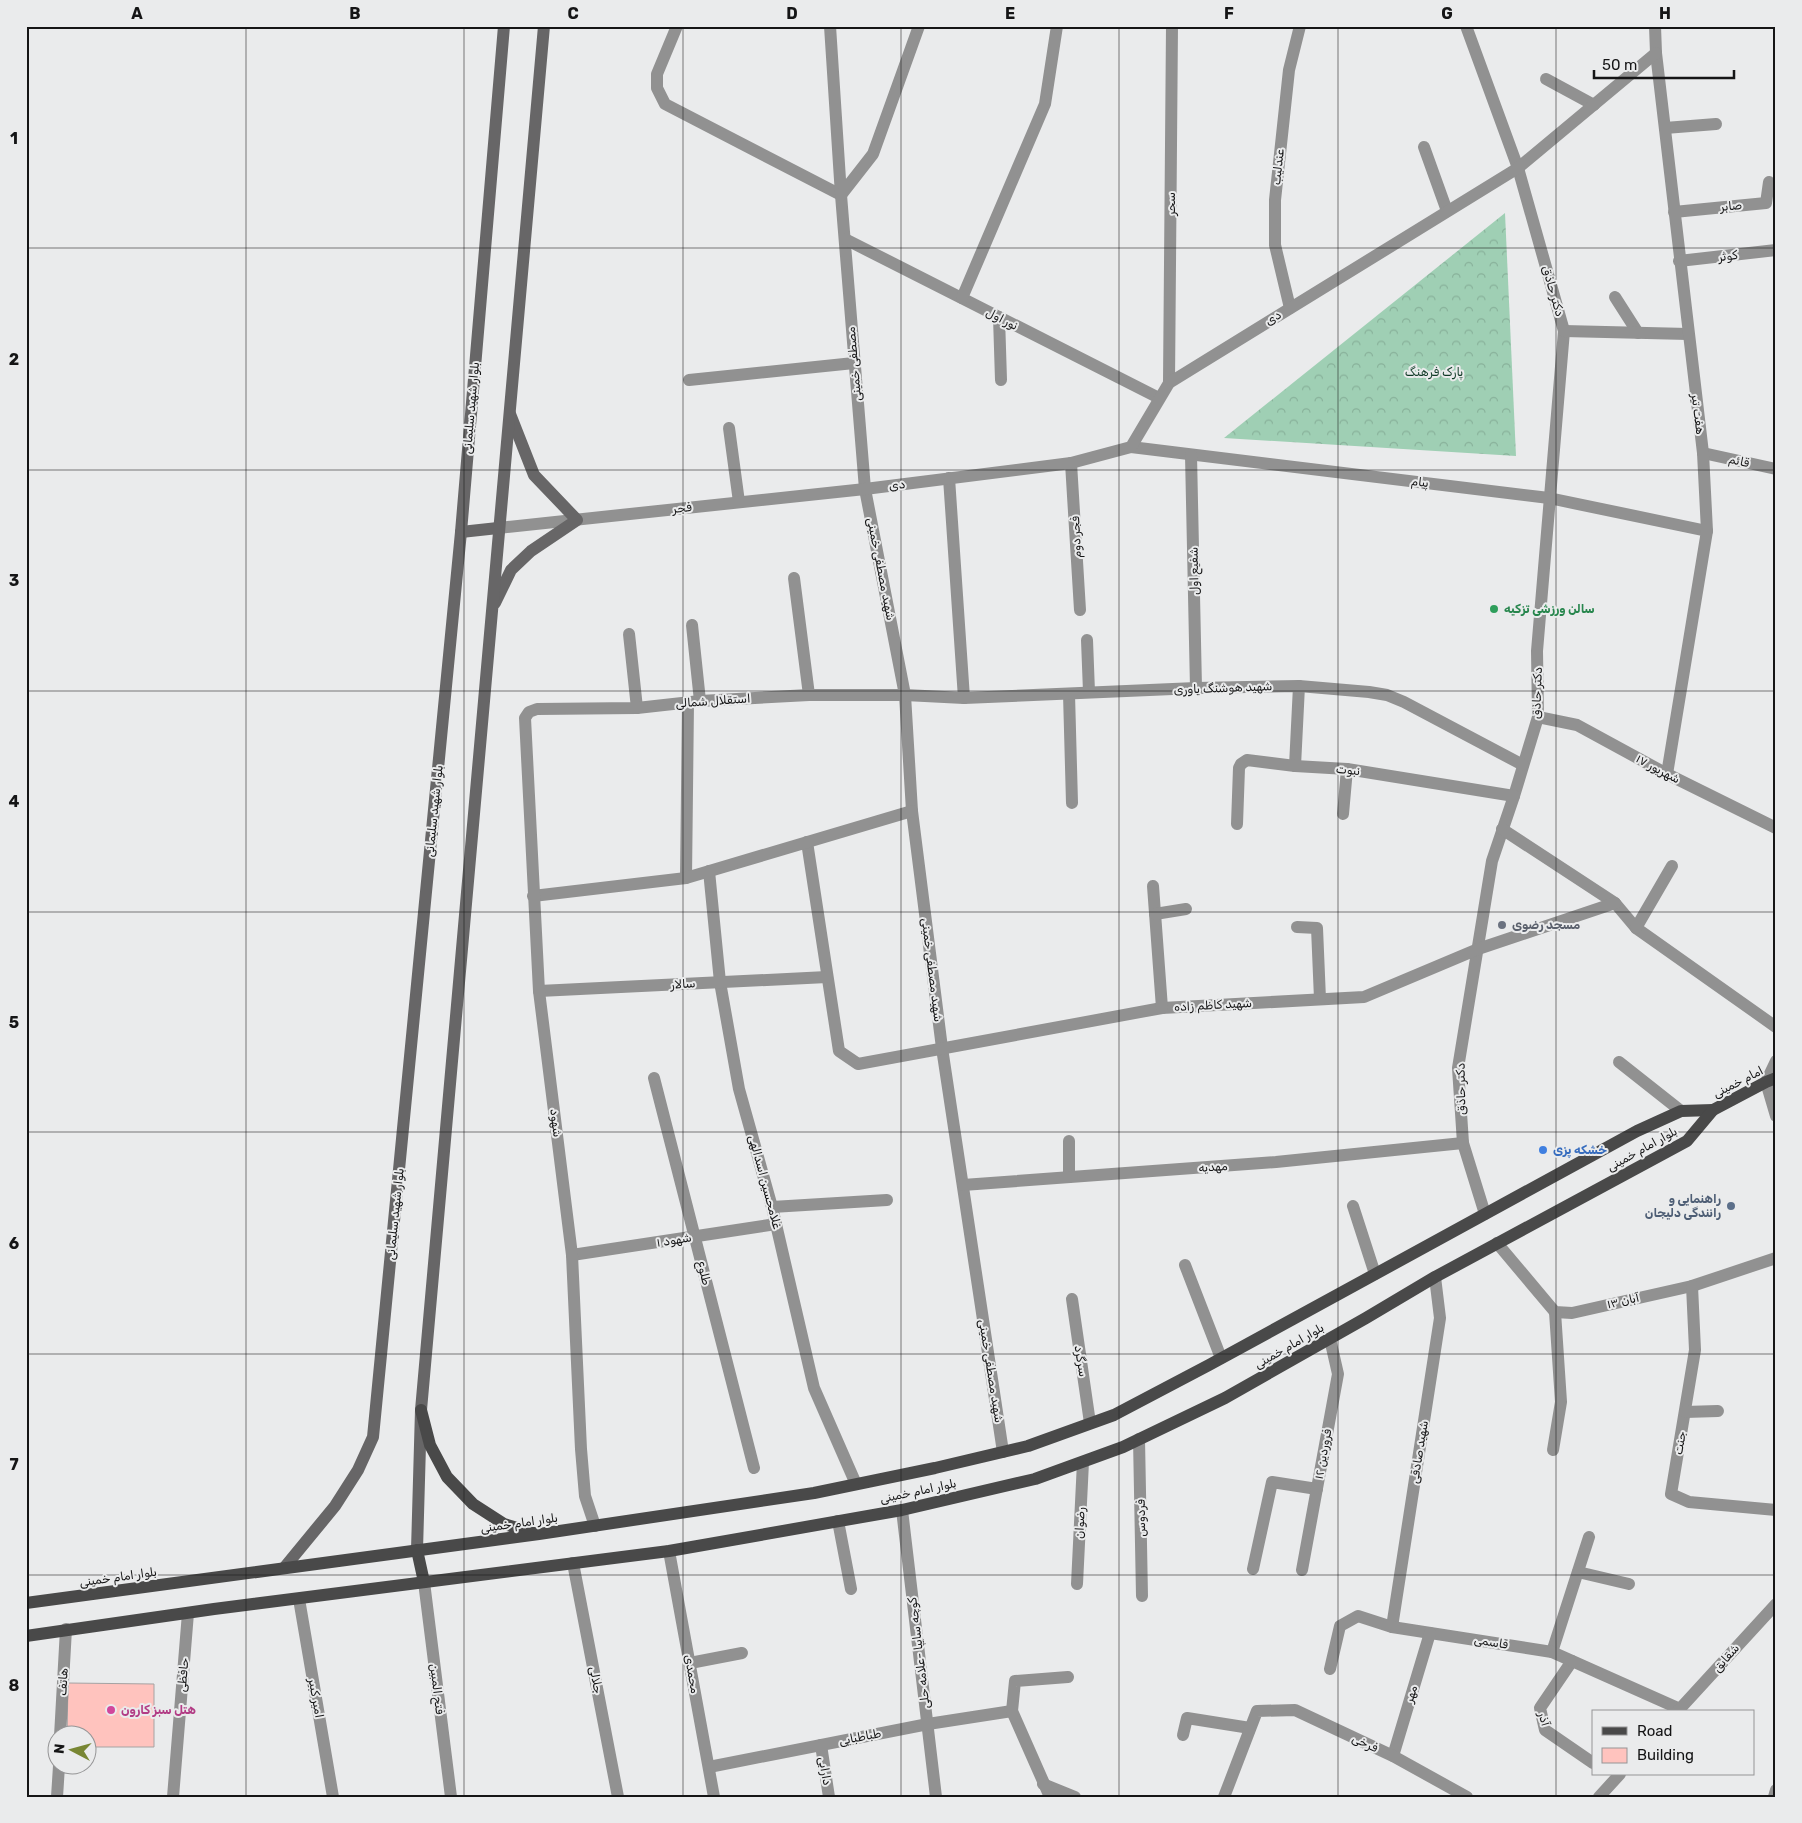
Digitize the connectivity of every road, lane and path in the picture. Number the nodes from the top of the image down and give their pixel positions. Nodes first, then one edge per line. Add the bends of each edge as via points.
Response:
1 (504, 26) edge
2 (544, 26) edge
3 (677, 26) edge
4 (830, 26) edge
5 (919, 26) edge
6 (1057, 26) edge
7 (1172, 26) edge
8 (1300, 26) edge
9 (1655, 26) edge
10 (1465, 27) edge
11 (1656, 53) junction
12 (1546, 79) dead end
13 (1594, 104) junction
14 (1716, 124) dead end
15 (1664, 128) junction
16 (1424, 147) dead end
17 (1518, 168) junction
18 (1769, 182) dead end
19 (841, 195) junction
20 (1447, 211) junction
21 (1674, 212) junction
22 (845, 239) junction
23 (1776, 250) edge
24 (1679, 261) junction
25 (1615, 297) dead end
26 (962, 298) junction
27 (1290, 308) junction
28 (999, 317) junction
29 (1564, 331) junction
30 (1638, 333) junction
31 (1688, 334) junction
32 (854, 363) junction
33 (689, 380) dead end
34 (1002, 380) dead end
35 (1169, 383) junction
36 (1159, 398) junction
37 (509, 412) junction
38 (729, 428) dead end
39 (1130, 447) junction
40 (1703, 453) junction
41 (1192, 454) junction
42 (1071, 463) junction
43 (1776, 469) edge
44 (949, 478) junction
45 (865, 489) junction
46 (1549, 498) junction
47 (739, 502) junction
48 (577, 520) junction
49 (498, 528) junction
50 (1707, 531) junction
51 (460, 532) junction
52 (794, 578) dead end
53 (1080, 610) dead end
54 (491, 612) junction
55 (692, 625) dead end
56 (629, 634) dead end
57 (1087, 640) dead end
58 (1299, 686) junction
59 (1196, 688) junction
60 (1089, 692) junction
61 (1070, 694) junction
62 (809, 695) junction
63 (905, 695) junction
64 (964, 698) junction
65 (694, 702) junction
66 (637, 708) junction
67 (1538, 717) junction
68 (525, 718) joint
69 (1523, 765) junction
70 (1295, 766) junction
71 (1347, 769) junction
72 (1667, 774) junction
73 (1514, 796) junction
74 (1072, 803) dead end
75 (912, 811) junction
76 (1343, 814) dead end
77 (1237, 824) dead end
78 (1776, 828) edge
79 (1502, 829) junction
80 (807, 842) junction
81 (1672, 866) dead end
82 (709, 871) junction
83 (686, 878) junction
84 (1153, 886) dead end
85 (533, 896) junction
86 (1615, 903) junction
87 (1186, 910) dead end
88 (1155, 914) junction
89 (1297, 927) dead end
90 (1636, 928) junction
91 (1478, 949) junction
92 (828, 976) junction
93 (720, 982) junction
94 (539, 991) junction
95 (1320, 999) junction
96 (1162, 1008) junction
97 (1776, 1027) edge
98 (942, 1048) junction
99 (1619, 1062) dead end
100 (1776, 1062) edge
101 (654, 1078) dead end
102 (1771, 1080) edge
103 (1713, 1110) junction
104 (1681, 1111) junction
105 (1776, 1116) edge
106 (1069, 1141) dead end
107 (1463, 1143) junction
108 (1069, 1177) junction
109 (963, 1185) junction
110 (887, 1200) dead end
111 (1353, 1206) dead end
112 (772, 1207) junction
113 (1485, 1214) junction
114 (776, 1224) junction
115 (695, 1237) junction
116 (1497, 1243) junction
117 (572, 1255) junction
118 (1776, 1258) edge
119 (1185, 1264) dead end
120 (1375, 1274) junction
121 (1435, 1277) junction
122 (1692, 1286) junction
123 (1072, 1299) dead end
124 (1554, 1312) junction
125 (1330, 1339) junction
126 (1221, 1358) junction
127 (421, 1410) junction
128 (1685, 1412) junction
129 (1718, 1412) dead end
130 (1090, 1423) junction
131 (1139, 1440) junction
132 (1553, 1450) dead end
133 (1003, 1452) junction
134 (1082, 1462) junction
135 (754, 1468) dead end
136 (856, 1484) junction
137 (1317, 1489) junction
138 (902, 1510) junction
139 (1776, 1510) edge
140 (838, 1521) junction
141 (595, 1526) junction
142 (539, 1534) junction
143 (1589, 1537) dead end
144 (417, 1550) junction
145 (669, 1551) junction
146 (573, 1563) junction
147 (284, 1568) junction
148 (1253, 1570) dead end
149 (1302, 1570) dead end
150 (1578, 1572) junction
151 (424, 1582) junction
152 (1076, 1584) dead end
153 (1629, 1584) dead end
154 (851, 1589) dead end
155 (1142, 1596) dead end
156 (299, 1599) junction
157 (26, 1603) edge
158 (1776, 1604) edge
159 (188, 1613) junction
160 (1392, 1627) junction
161 (66, 1629) junction
162 (1430, 1633) junction
163 (26, 1636) edge
164 (1552, 1652) junction
165 (742, 1653) dead end
166 (1572, 1661) junction
167 (690, 1663) junction
168 (1330, 1670) dead end
169 (1068, 1678) dead end
170 (1678, 1710) edge
171 (1012, 1711) junction
172 (928, 1724) junction
173 (61, 1726) edge
174 (1250, 1728) junction
175 (1183, 1734) dead end
176 (821, 1745) junction
177 (1393, 1756) junction
178 (1592, 1762) edge
179 (709, 1767) junction
180 (58, 1776) edge
181 (1615, 1776) edge
182 (1043, 1784) junction
183 (57, 1797) edge
184 (173, 1797) edge
185 (333, 1797) edge
186 (451, 1797) edge
187 (618, 1797) edge
188 (714, 1797) edge
189 (829, 1797) edge
190 (936, 1797) edge
191 (1050, 1797) edge
192 (1075, 1797) edge
193 (1224, 1797) edge
194 (1467, 1797) edge
195 (1599, 1797) edge

1 - 51 main road, بلوار شهید سلیمانی
2 - 37 main road
3 - 19 street via 657,74 657,88 665,104
4 - 19 street, مصطفی خمینی
5 - 19 street via 873,154
6 - 26 street via 1045,104
7 - 35 street, سحر
8 - 27 street, عندلیب via 1289,70 1275,200 1275,245
9 - 11 street
10 - 17 street, دکتر حاذق
11 - 13 street, دی
11 - 15 street, هفت تیر
12 - 13 street
13 - 17 street, دی
14 - 15 street
15 - 21 street, هفت تیر
16 - 20 street
17 - 20 street, دی
17 - 29 street, دکتر حاذق
18 - 21 street, صابر via 1766,203
19 - 22 street, مصطفی خمینی
20 - 27 street, دی
21 - 24 street, هفت تیر
22 - 26 street, نور اول
22 - 32 street, مصطفی خمینی
23 - 24 street, کوثر
24 - 31 street, هفت تیر
25 - 30 street
26 - 28 street, نور اول
27 - 35 street, دی
28 - 34 street
28 - 36 street, نور اول
29 - 30 street
29 - 46 street, دکتر حاذق
30 - 31 street
31 - 40 street, هفت تیر
32 - 33 street
32 - 45 street, مصطفی خمینی
35 - 36 street, دی
36 - 39 street, دی
37 - 48 main road via 534,475
37 - 49 main road
38 - 47 street
39 - 41 street, پیام
39 - 42 street, دی
40 - 43 street, قائم
40 - 50 street, هفت تیر
41 - 46 street, پیام
41 - 59 street, شفیع اول
42 - 44 street, دی
42 - 53 street, فجر دوم
44 - 45 street, دی
44 - 64 street
45 - 47 street, فجر
45 - 63 street, شهید مصطفی خمینی
46 - 50 street, پیام
46 - 67 street, دکتر حاذق via 1538,650
47 - 48 street, فجر
48 - 49 street, فجر
48 - 54 main road via 531,550 510,570
49 - 51 main road
49 - 54 main road
50 - 72 street, هفت تیر
51 - 147 main road, بلوار شهید سلیمانی via 373,1436 358,1470 335,1506
52 - 62 street
54 - 127 main road
55 - 65 street
56 - 66 street
57 - 60 street
58 - 59 street, شهید هوشنگ یاوری
58 - 69 street, شهید هوشنگ یاوری via 1387,695
58 - 70 street
59 - 60 street, شهید هوشنگ یاوری
60 - 61 street, شهید هوشنگ یاوری
61 - 64 street, شهید هوشنگ یاوری
61 - 74 street
62 - 63 street, استقلال شمالی
62 - 65 street, استقلال شمالی
63 - 64 street, شهید هوشنگ یاوری
63 - 75 street, شهید مصطفی خمینی
65 - 66 street, استقلال شمالی
65 - 83 street
66 - 68 street, استقلال شمالی via 537,708
67 - 69 street, دکتر حاذق
67 - 72 street, ۱۷ شهریور via 1577,725
68 - 85 street, شهود
69 - 73 street, دکتر حاذق
70 - 71 street, نبوت
70 - 77 street, نبوت via 1246,760 1241,764
71 - 73 street, نبوت
71 - 76 street
72 - 78 street, ۱۷ شهریور
73 - 79 street, دکتر حاذق
75 - 80 street
75 - 98 street, شهید مصطفی خمینی
79 - 86 street
79 - 91 street, دکتر حاذق via 1492,862
80 - 82 street
80 - 92 street, شهید کاظم زاده
81 - 90 street
82 - 83 street
82 - 93 street, غلامحسین اسدالهی
83 - 85 street
84 - 88 street
85 - 94 street, شهود
86 - 90 street
86 - 91 street
87 - 88 street
88 - 96 street
89 - 95 street via 1317,928
90 - 97 street
91 - 95 street, شهید کاظم زاده via 1364,997
91 - 107 street, دکتر حاذق via 1458,1068
92 - 93 street, سالار
92 - 98 street, شهید کاظم زاده via 839,1051 858,1064
93 - 94 street, سالار
93 - 112 street, غلامحسین اسدالهی via 738,1089
94 - 117 street, شهود
95 - 96 street, شهید کاظم زاده
96 - 98 street, شهید کاظم زاده
98 - 109 street, شهید مصطفی خمینی
99 - 104 street
100 - 102 street
101 - 115 street, طلوع
102 - 103 main road, امام خمینی
102 - 105 street
103 - 104 main road, بلوار امام خمینی
103 - 116 main road, بلوار امام خمینی via 1687,1141
104 - 113 main road, بلوار امام خمینی via 1637,1131
106 - 108 street
107 - 108 street, مهدیه via 1276,1162
107 - 113 street, دکتر حاذق
108 - 109 street, مهدیه
109 - 133 street, شهید مصطفی خمینی
110 - 112 street
111 - 120 street
112 - 114 street, غلامحسین اسدالهی
113 - 120 main road, بلوار امام خمینی
114 - 115 street, شهود ۱
114 - 136 street, غلامحسین اسدالهی via 814,1388
115 - 117 street, شهود ۱
115 - 135 street, طلوع
116 - 121 main road, بلوار امام خمینی
116 - 124 street
117 - 141 street, شهود via 580,1449 585,1496
118 - 122 street, ۱۳ آبان
119 - 126 street
120 - 126 main road, بلوار امام خمینی
121 - 125 main road, بلوار امام خمینی
121 - 160 street, شهید صادقی via 1440,1318
122 - 124 street, ۱۳ آبان via 1572,1313
122 - 128 street, جنت via 1695,1350
123 - 130 street, سرگرد
124 - 132 street via 1561,1402
125 - 131 main road, بلوار امام خمینی via 1225,1398
125 - 137 street, ۱۲ فروردین via 1338,1374
126 - 130 main road, بلوار امام خمینی via 1114,1415
127 - 142 main road via 430,1445 447,1478 472,1504 504,1524
127 - 144 main road
128 - 129 street
128 - 139 street, جنت via 1672,1494 1689,1502
130 - 133 main road, بلوار امام خمینی
131 - 134 main road, بلوار امام خمینی
131 - 155 street, فردوس
133 - 136 main road, بلوار امام خمینی
134 - 138 main road, بلوار امام خمینی via 1035,1479
134 - 152 street, رضوان
136 - 141 main road, بلوار امام خمینی
137 - 148 street via 1272,1482
137 - 149 street, ۱۲ فروردین
138 - 140 main road, بلوار امام خمینی
138 - 172 street, کوچه سایپا -علامه حلی
140 - 145 main road, بلوار امام خمینی
140 - 154 street
141 - 142 main road, بلوار امام خمینی
142 - 144 main road, بلوار امام خمینی
143 - 150 street
144 - 147 main road, بلوار امام خمینی
144 - 151 main road
145 - 146 main road, بلوار امام خمینی
145 - 167 street, محمدی
146 - 151 main road, بلوار امام خمینی
146 - 187 street, جلالی
147 - 157 main road, بلوار امام خمینی
150 - 153 street
150 - 164 street
151 - 156 main road, بلوار امام خمینی
151 - 186 street, فتح المبین
156 - 159 main road, بلوار امام خمینی
156 - 185 street, امیر کبیر
158 - 170 street, شقایق
159 - 161 main road, بلوار امام خمینی
159 - 184 street, حافظی
160 - 162 street, قاسمی
160 - 168 street, قاسمی via 1358,1616 1340,1626
161 - 163 main road, بلوار امام خمینی
161 - 173 street, هاتف
162 - 164 street, قاسمی
162 - 177 street, مهر
164 - 166 street, قاسمی
165 - 167 street
166 - 170 street, قاسمی
166 - 178 street, آذر via 1540,1708 1545,1730
167 - 179 street, محمدی
169 - 171 street via 1015,1680
171 - 172 street, طباطبایی
171 - 182 street
172 - 176 street, طباطبایی
172 - 190 street, کوچه سایپا -علامه حلی
174 - 175 street via 1187,1718
174 - 177 street, فرخی via 1257,1711 1295,1710
174 - 193 street
176 - 179 street, طباطبایی
176 - 189 street, دارابی
177 - 194 street, فرخی
179 - 188 street, محمدی
180 - 183 street
181 - 195 street
182 - 191 street
182 - 192 street

